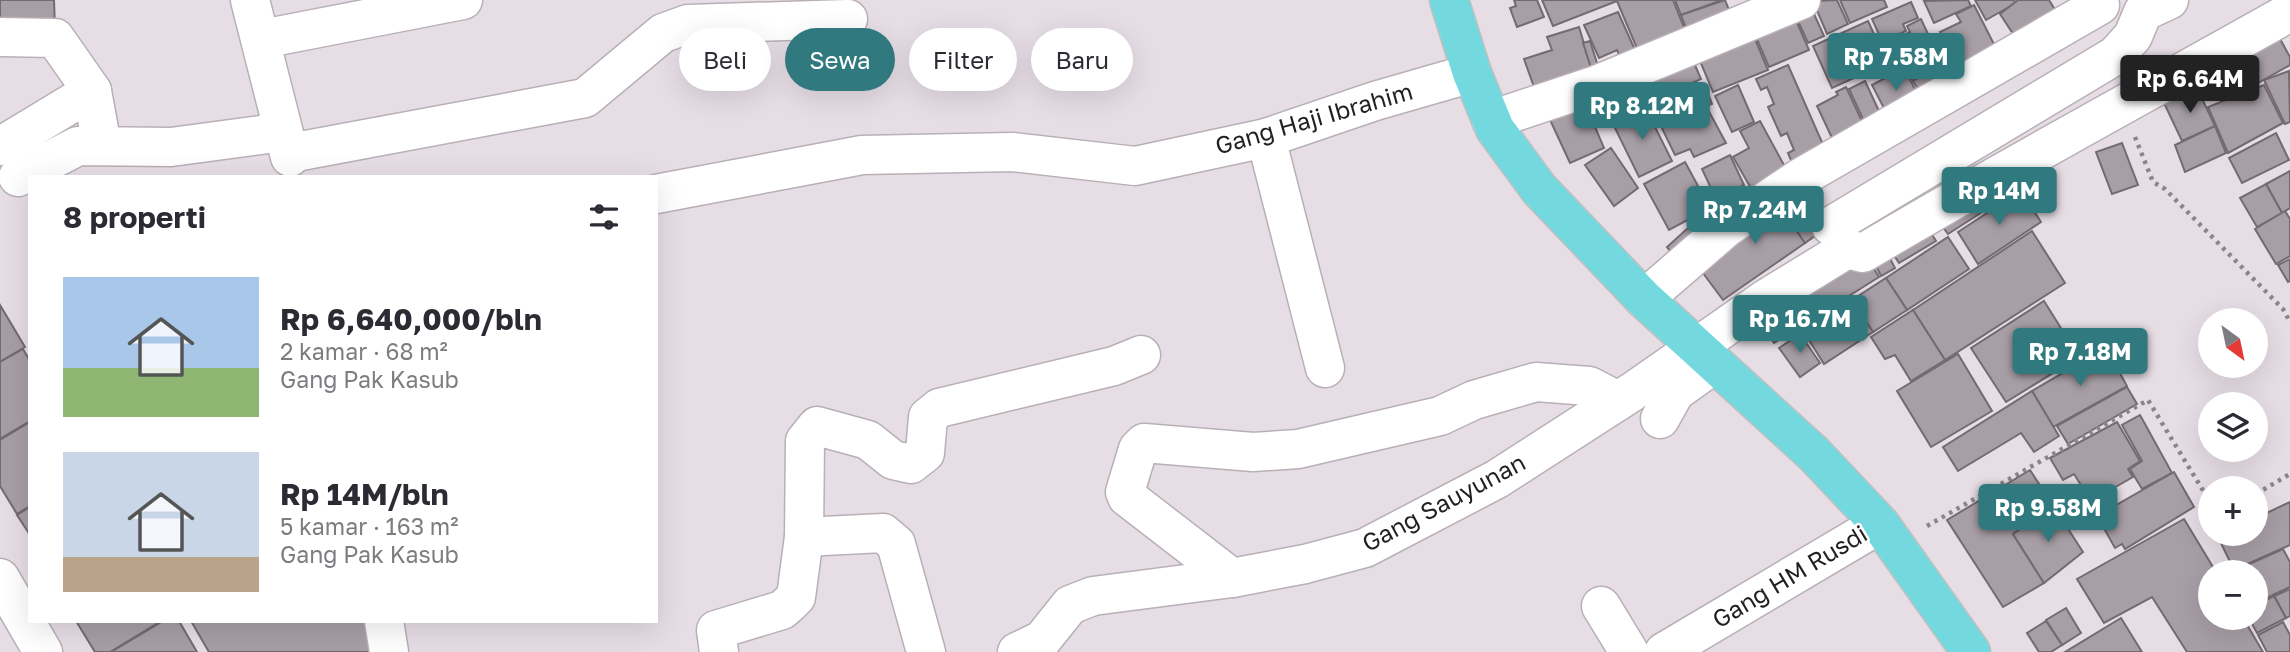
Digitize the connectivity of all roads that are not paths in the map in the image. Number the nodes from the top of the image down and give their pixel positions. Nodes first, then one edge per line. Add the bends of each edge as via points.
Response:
1 (250, 0) edge
2 (463, 0) edge
3 (1449, 0) edge
4 (1801, 0) edge
5 (2169, 0) edge
6 (2098, 3) edge
7 (2290, 12) edge
8 (848, 19) dead end
9 (0, 37) edge
10 (262, 39) junction
11 (1472, 72) junction
12 (92, 91) junction
13 (1491, 120) junction
14 (1266, 138) junction
15 (102, 146) junction
16 (289, 154) edge
17 (12, 167) edge
18 (1800, 178) junction
19 (658, 194) edge
20 (1839, 238) junction
21 (1644, 299) junction
22 (1142, 355) dead end
23 (1706, 355) junction
24 (1325, 368) dead end
25 (1618, 401) junction
26 (1660, 419) dead end
27 (1888, 534) junction
28 (804, 537) junction
29 (0, 578) edge
30 (1232, 578) junction
31 (1601, 606) dead end
32 (384, 623) edge
33 (1717, 639) edge
34 (1038, 647) edge
35 (43, 652) edge
36 (389, 652) edge
37 (719, 652) edge
38 (926, 652) edge
39 (1629, 652) edge
40 (1664, 652) edge
41 (1971, 652) edge

1 - 10 street
2 - 10 street
3 - 11 main road
4 - 13 street via 1596,85
5 - 20 street via 2143,12 2133,36 2116,55
6 - 18 street
7 - 20 street via 1863,253
8 - 16 street via 688,24 663,33 585,98
9 - 12 street via 55,38
10 - 16 street
11 - 13 main road
11 - 14 street, Gang Haji Ibrahim
12 - 15 street
12 - 17 street
13 - 21 main road via 1539,189
14 - 19 street, Gang Haji Ibrahim via 1135,166 1012,152 862,155
14 - 24 street
15 - 16 street
15 - 17 street via 78,146
18 - 20 street
18 - 21 street via 1726,228
20 - 23 street
21 - 23 main road
22 - 28 street via 1114,366 939,408 928,417 925,453 911,464 893,460 868,440 817,426 805,441
23 - 25 street, Gang Sauyunan
23 - 26 street via 1675,392
23 - 27 main road via 1814,454
25 - 30 street, Gang Sauyunan via 1497,479 1364,548
25 - 30 street via 1589,386 1535,382 1474,400 1440,416 1298,449 1252,452 1144,443 1138,449 1127,497
27 - 33 street, Gang HM Rusdi
27 - 41 main road
28 - 37 street via 796,597 782,610 716,630
28 - 38 street via 883,533 890,537 896,544
29 - 35 street
30 - 34 street, Gang Sauyunan via 1093,596 1070,605
31 - 39 street
32 - 36 street
33 - 40 street, Gang HM Rusdi

